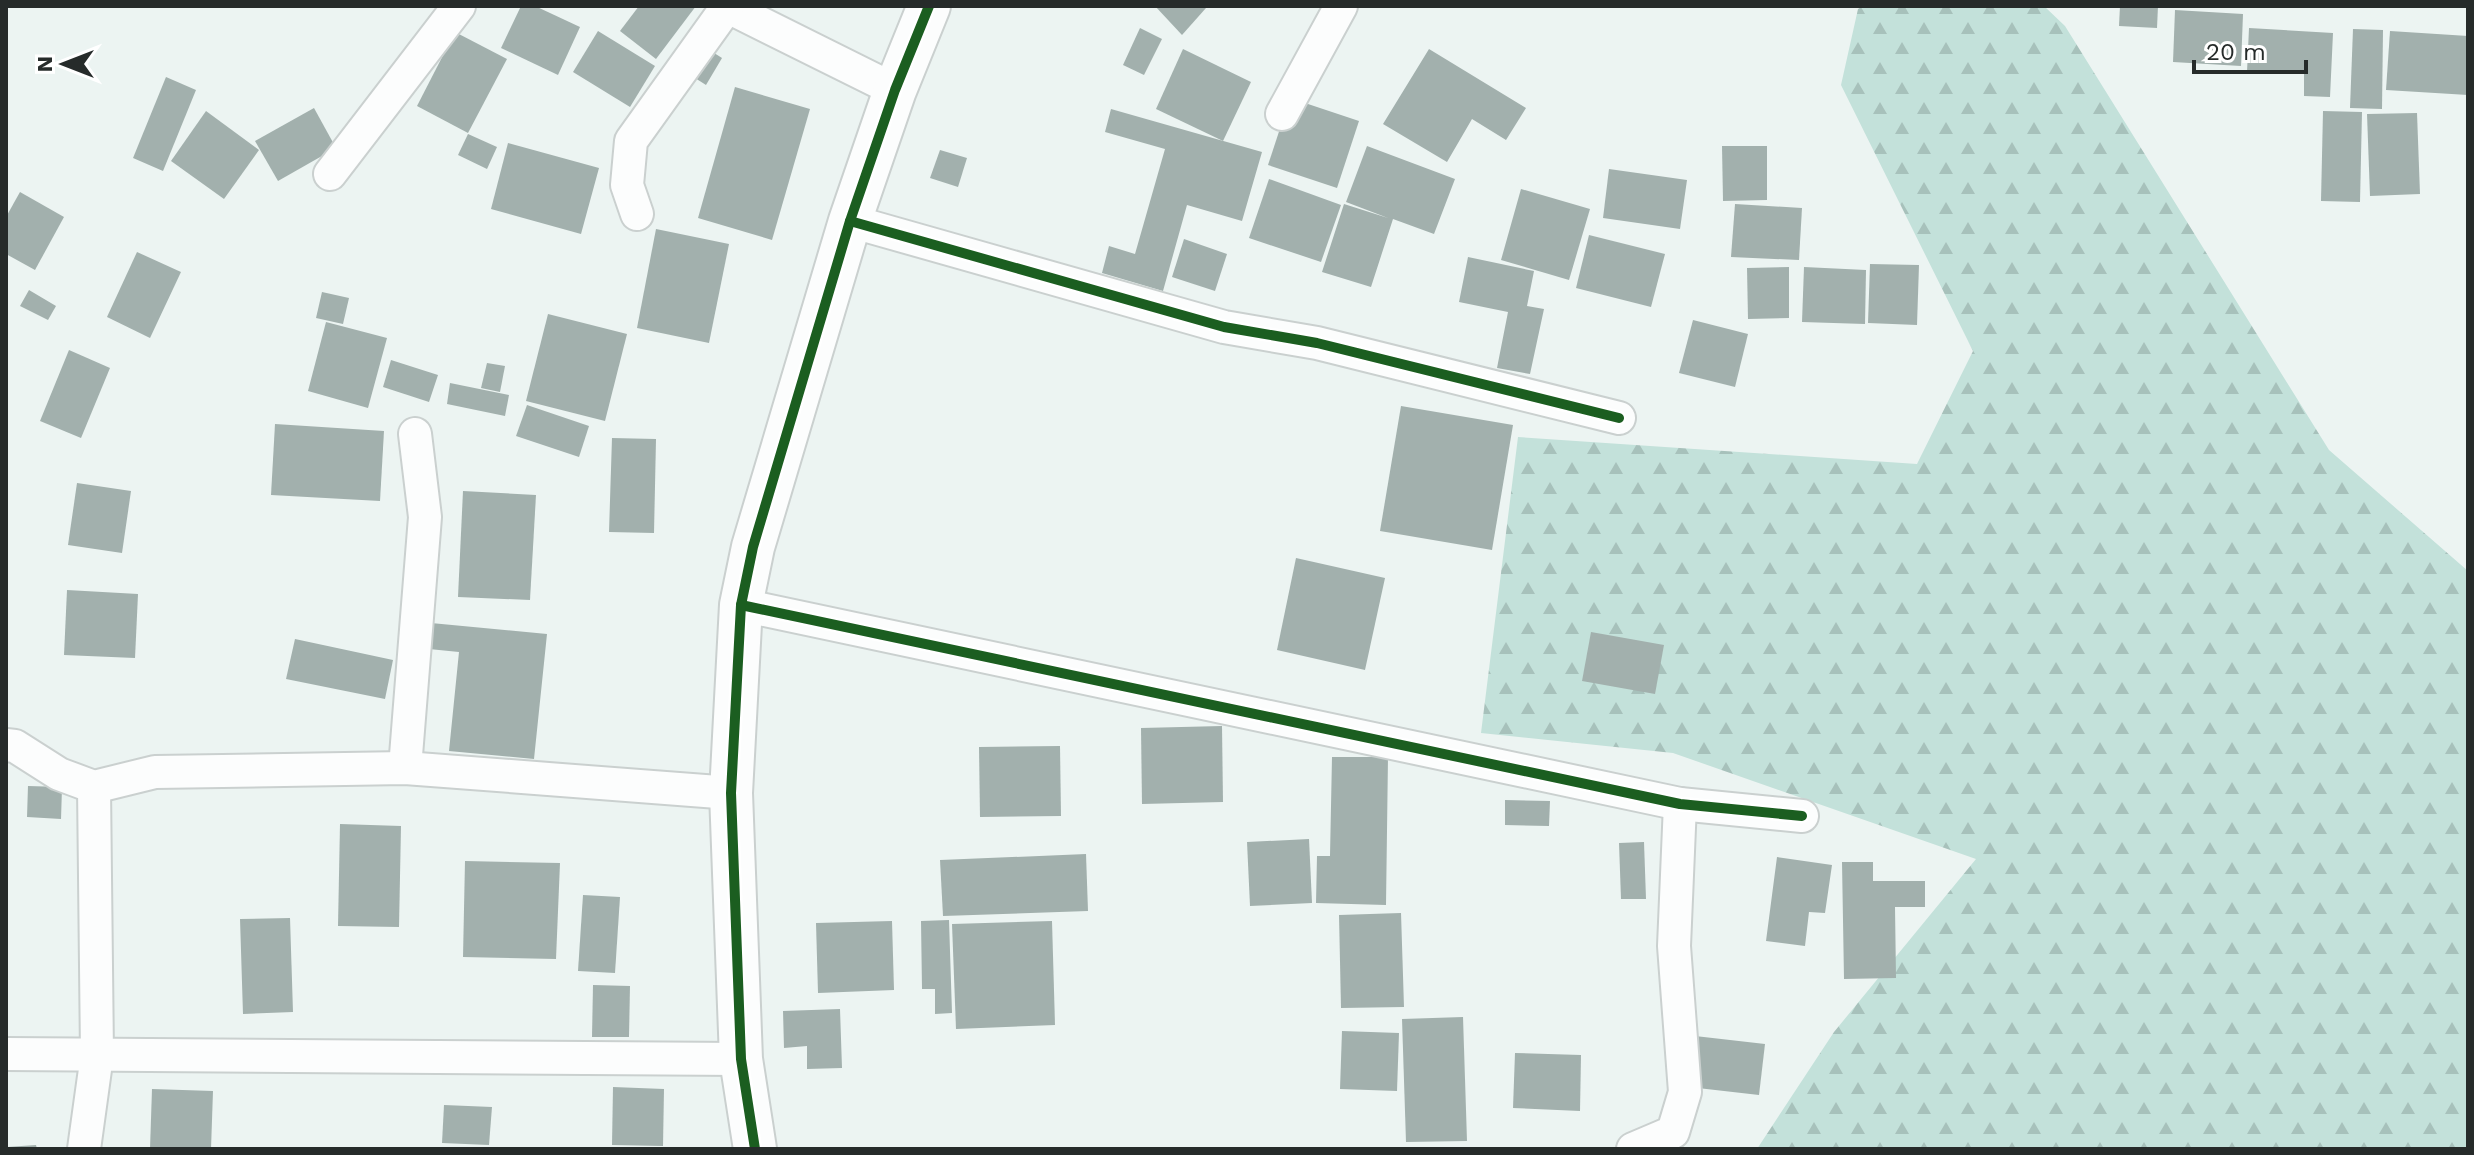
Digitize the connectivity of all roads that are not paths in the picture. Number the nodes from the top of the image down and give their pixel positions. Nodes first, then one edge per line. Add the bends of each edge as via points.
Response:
1 (459, 6) edge
2 (726, 6) edge
3 (929, 6) edge
4 (1341, 6) edge
5 (895, 90) junction
6 (1282, 114) dead end
7 (330, 174) dead end
8 (637, 214) dead end
9 (850, 221) junction
10 (1619, 418) dead end
11 (415, 434) dead end
12 (741, 605) junction
13 (6, 745) edge
14 (405, 768) junction
15 (94, 787) junction
16 (731, 793) junction
17 (1680, 804) junction
18 (1802, 816) dead end
19 (6, 1054) edge
20 (97, 1055) junction
21 (741, 1059) junction
22 (84, 1149) edge
23 (755, 1149) edge
24 (1633, 1149) edge

1 - 7 street
2 - 5 street
2 - 8 street via 631,141 627,185
3 - 5 street
4 - 6 street
5 - 9 street
9 - 10 street via 1224,327 1317,343
9 - 12 street via 753,547
11 - 14 street via 425,517
12 - 16 street
12 - 17 street
13 - 15 street
14 - 15 street via 155,772
14 - 16 street
15 - 20 street
16 - 21 street
17 - 18 street
17 - 24 street via 1674,946 1685,1092 1673,1132
19 - 20 street
20 - 21 street
20 - 22 street
21 - 23 street

